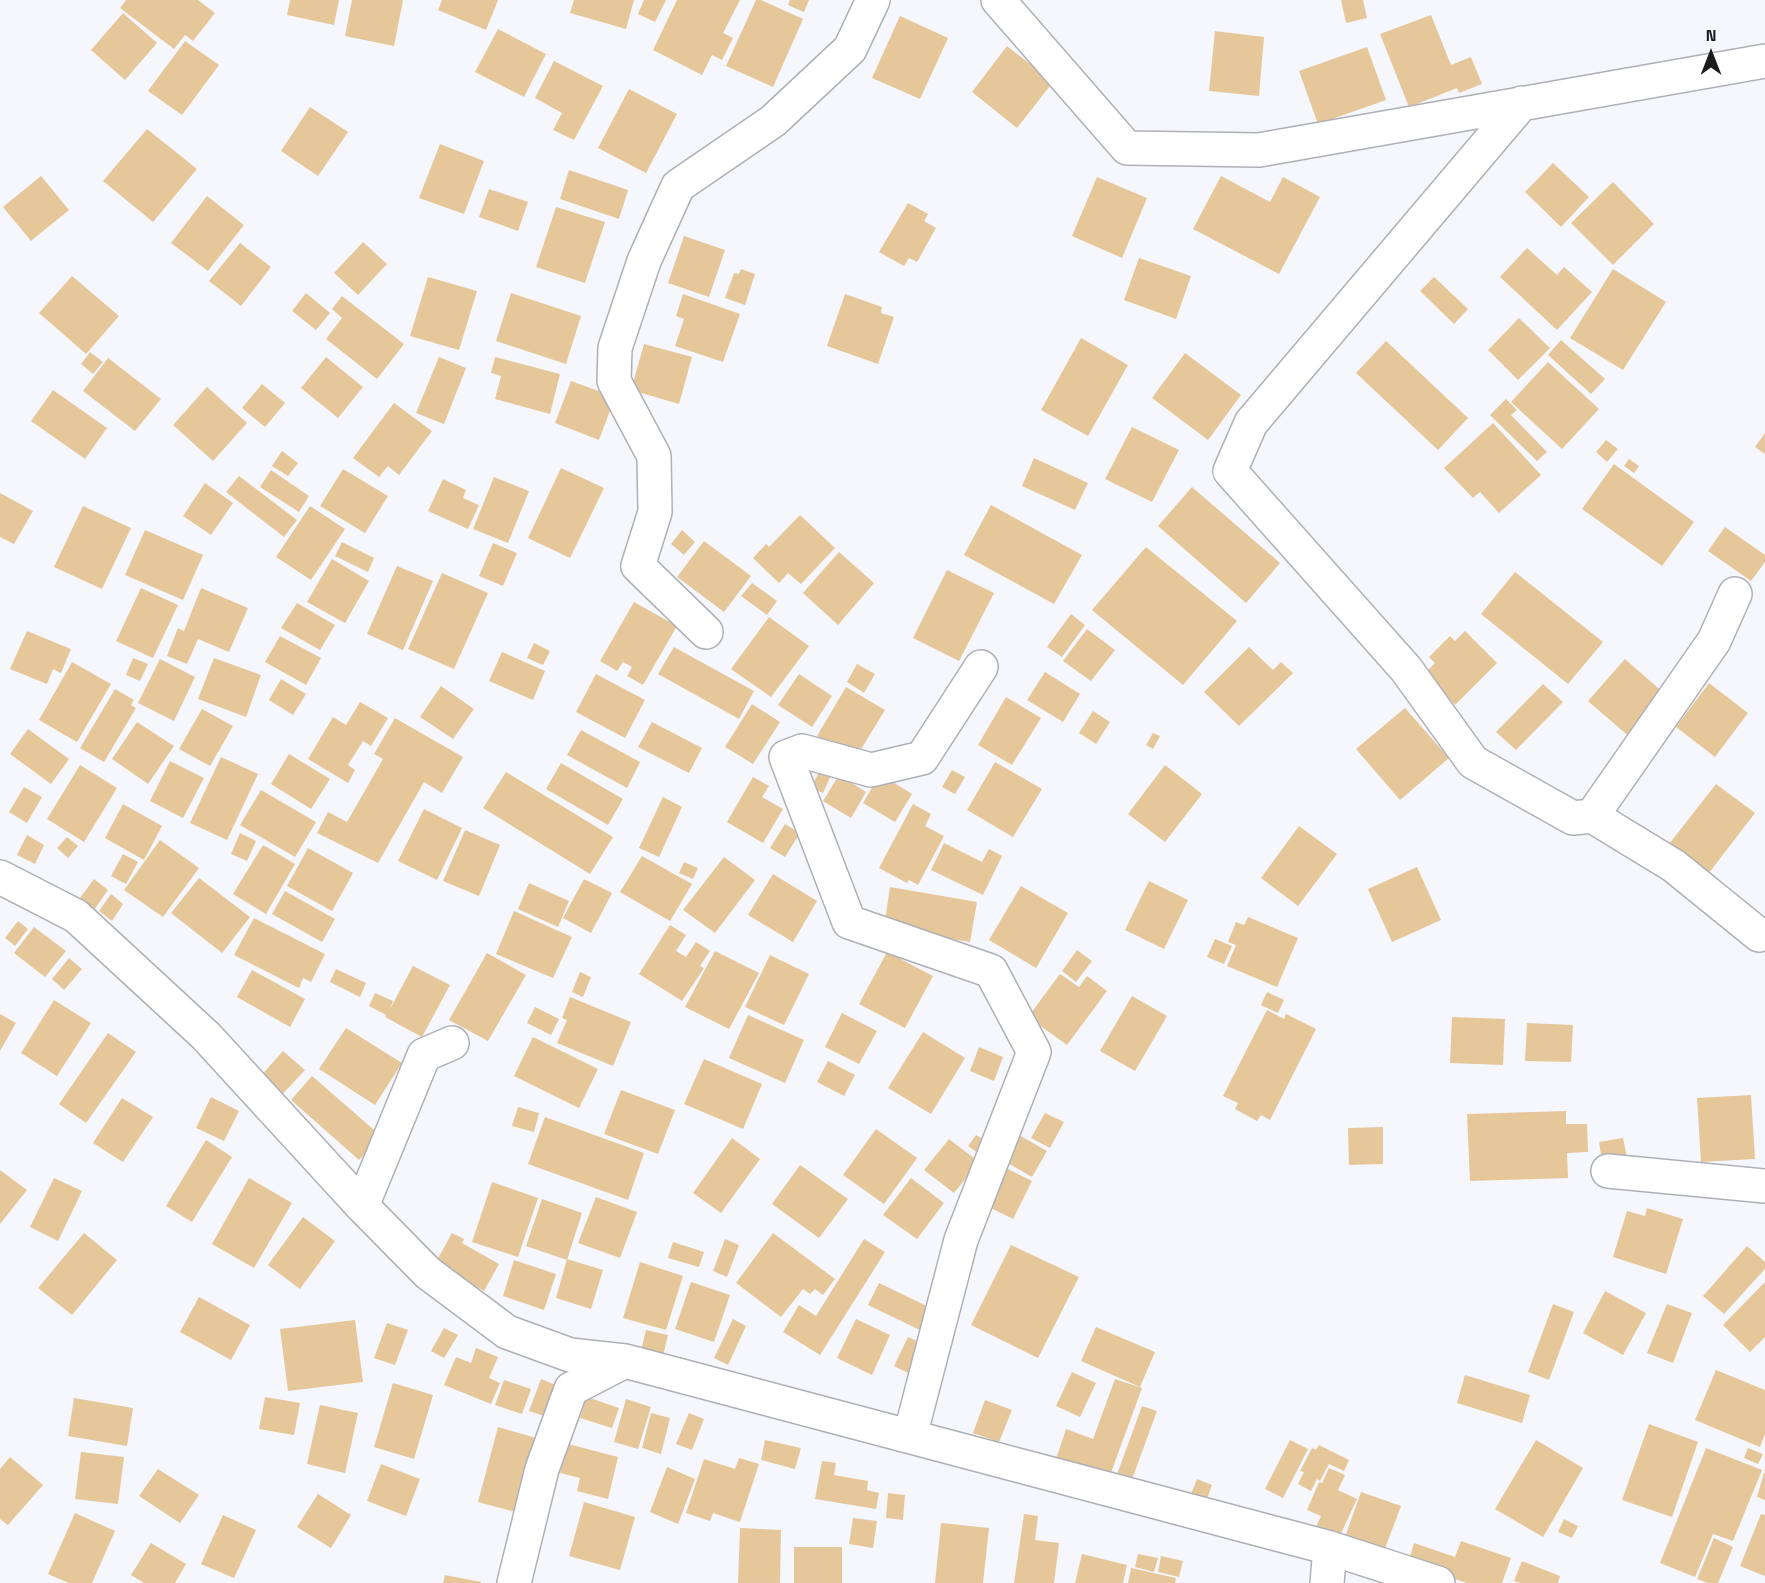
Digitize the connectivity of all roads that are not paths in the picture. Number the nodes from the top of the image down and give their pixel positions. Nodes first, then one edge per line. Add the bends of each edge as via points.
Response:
1 (873, 0) edge
2 (998, 0) edge
3 (1765, 61) edge
4 (1522, 104) junction
5 (1735, 594) dead end
6 (706, 632) dead end
7 (981, 668) dead end
8 (1592, 816) junction
9 (0, 877) edge
10 (1759, 935) dead end
11 (452, 1042) dead end
12 (1608, 1171) dead end
13 (1765, 1186) edge
14 (362, 1206) junction
15 (625, 1361) junction
16 (910, 1436) junction
17 (1330, 1548) junction
18 (514, 1583) edge
19 (1327, 1583) edge
20 (1438, 1583) edge

1 - 6 street via 850,49 773,121 678,186 644,261 615,348 614,381 654,456 655,512 638,566
2 - 4 street via 1127,148 1258,150
3 - 4 street
4 - 8 street via 1251,423 1230,471 1406,669 1473,762 1573,818
5 - 8 street via 1714,641
7 - 16 street via 922,758 871,770 802,752 786,757 849,922 991,971 1034,1052 961,1240
8 - 10 street via 1674,866
9 - 14 street via 76,916 206,1036
11 - 14 street via 424,1055
12 - 13 street
14 - 15 street via 428,1273 507,1332 570,1354
15 - 16 street
15 - 18 street via 571,1389 542,1468
16 - 17 street
17 - 19 street
17 - 20 street

